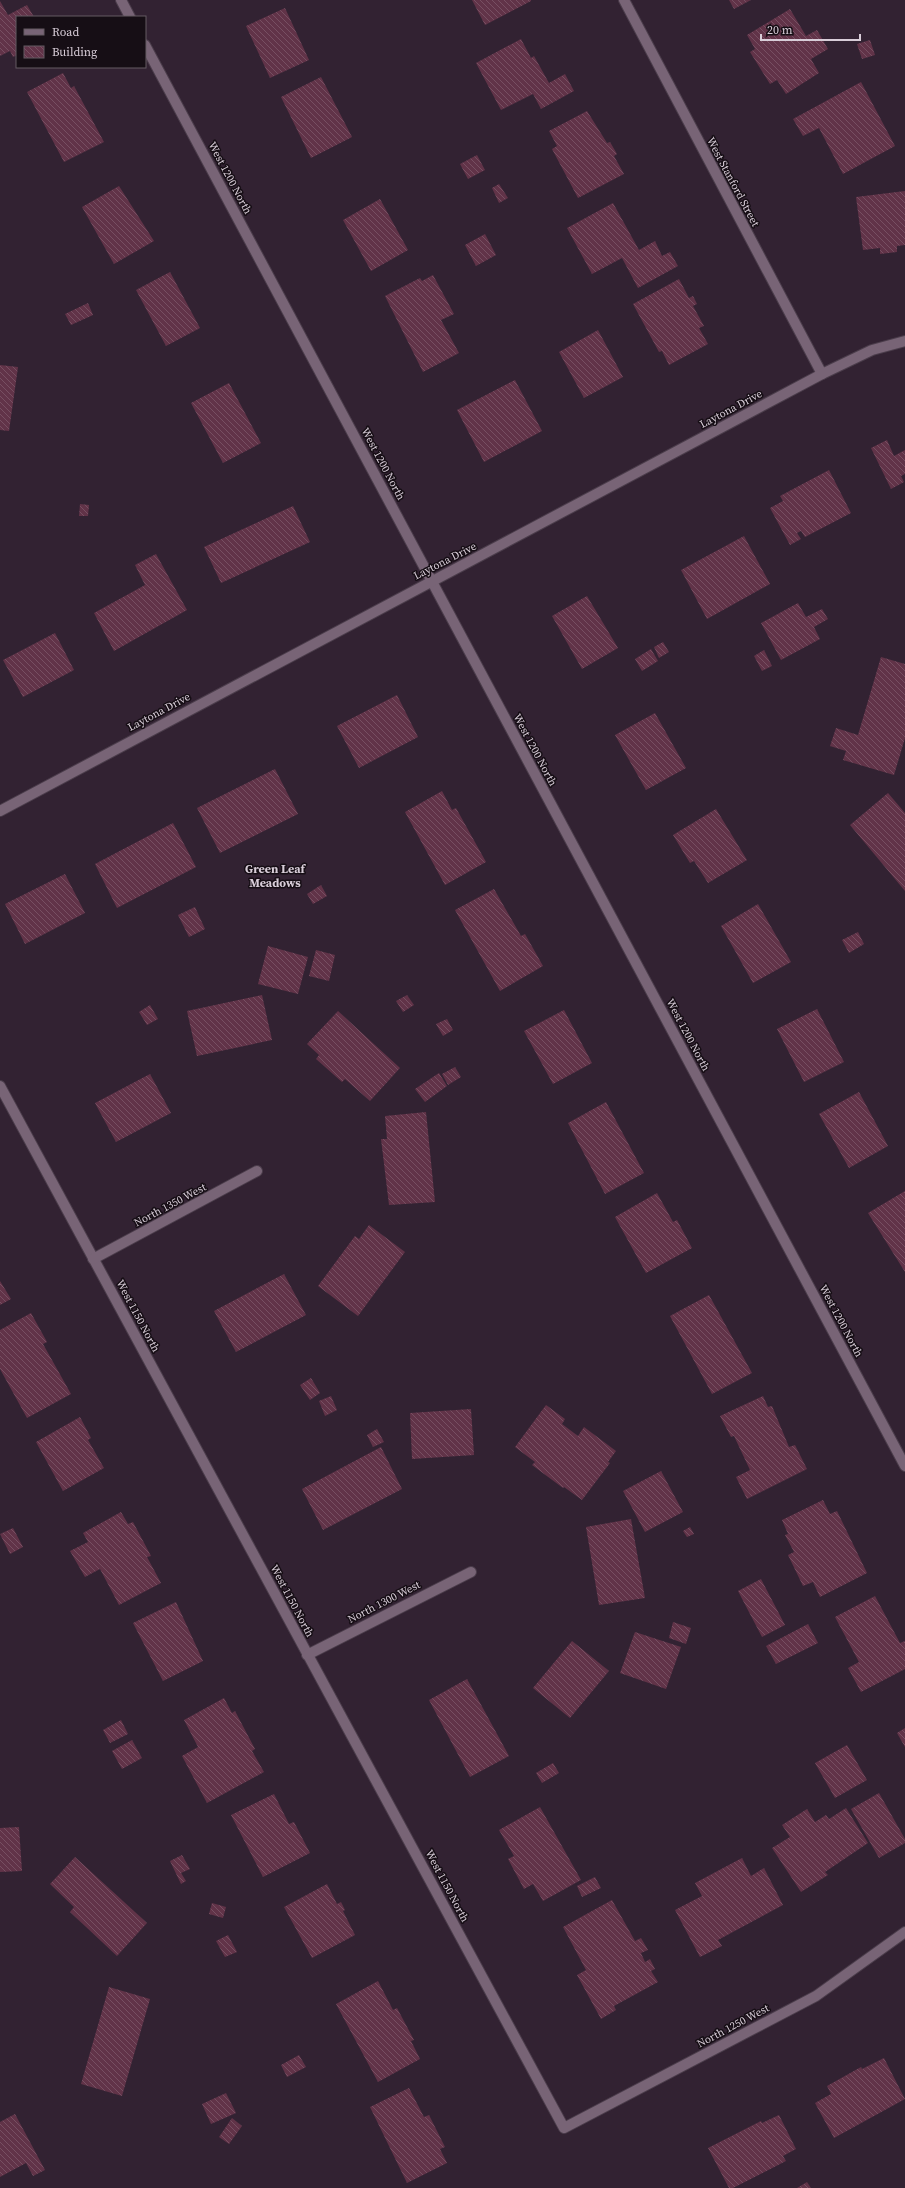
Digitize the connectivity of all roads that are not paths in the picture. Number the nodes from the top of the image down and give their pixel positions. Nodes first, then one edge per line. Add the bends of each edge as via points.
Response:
1 (121, 0) edge
2 (624, 0) edge
3 (129, 16) edge
4 (146, 47) edge
5 (905, 341) edge
6 (822, 374) junction
7 (432, 582) junction
8 (0, 811) edge
9 (0, 1086) edge
10 (257, 1171) dead end
11 (93, 1259) junction
12 (905, 1466) edge
13 (471, 1572) dead end
14 (308, 1655) junction
15 (905, 1932) edge
16 (564, 2128) joint

1 - 3 street
2 - 6 street, West Stanford Street
4 - 7 street, West 1200 North
5 - 6 street, Laytona Drive via 872,350
6 - 7 street, Laytona Drive
7 - 8 street, Laytona Drive via 401,596
7 - 12 street, West 1200 North
9 - 11 street, West 1150 North
10 - 11 street, North 1350 West
11 - 14 street, West 1150 North
13 - 14 street, North 1300 West
14 - 16 street, West 1150 North
15 - 16 street, North 1250 West via 816,1996

